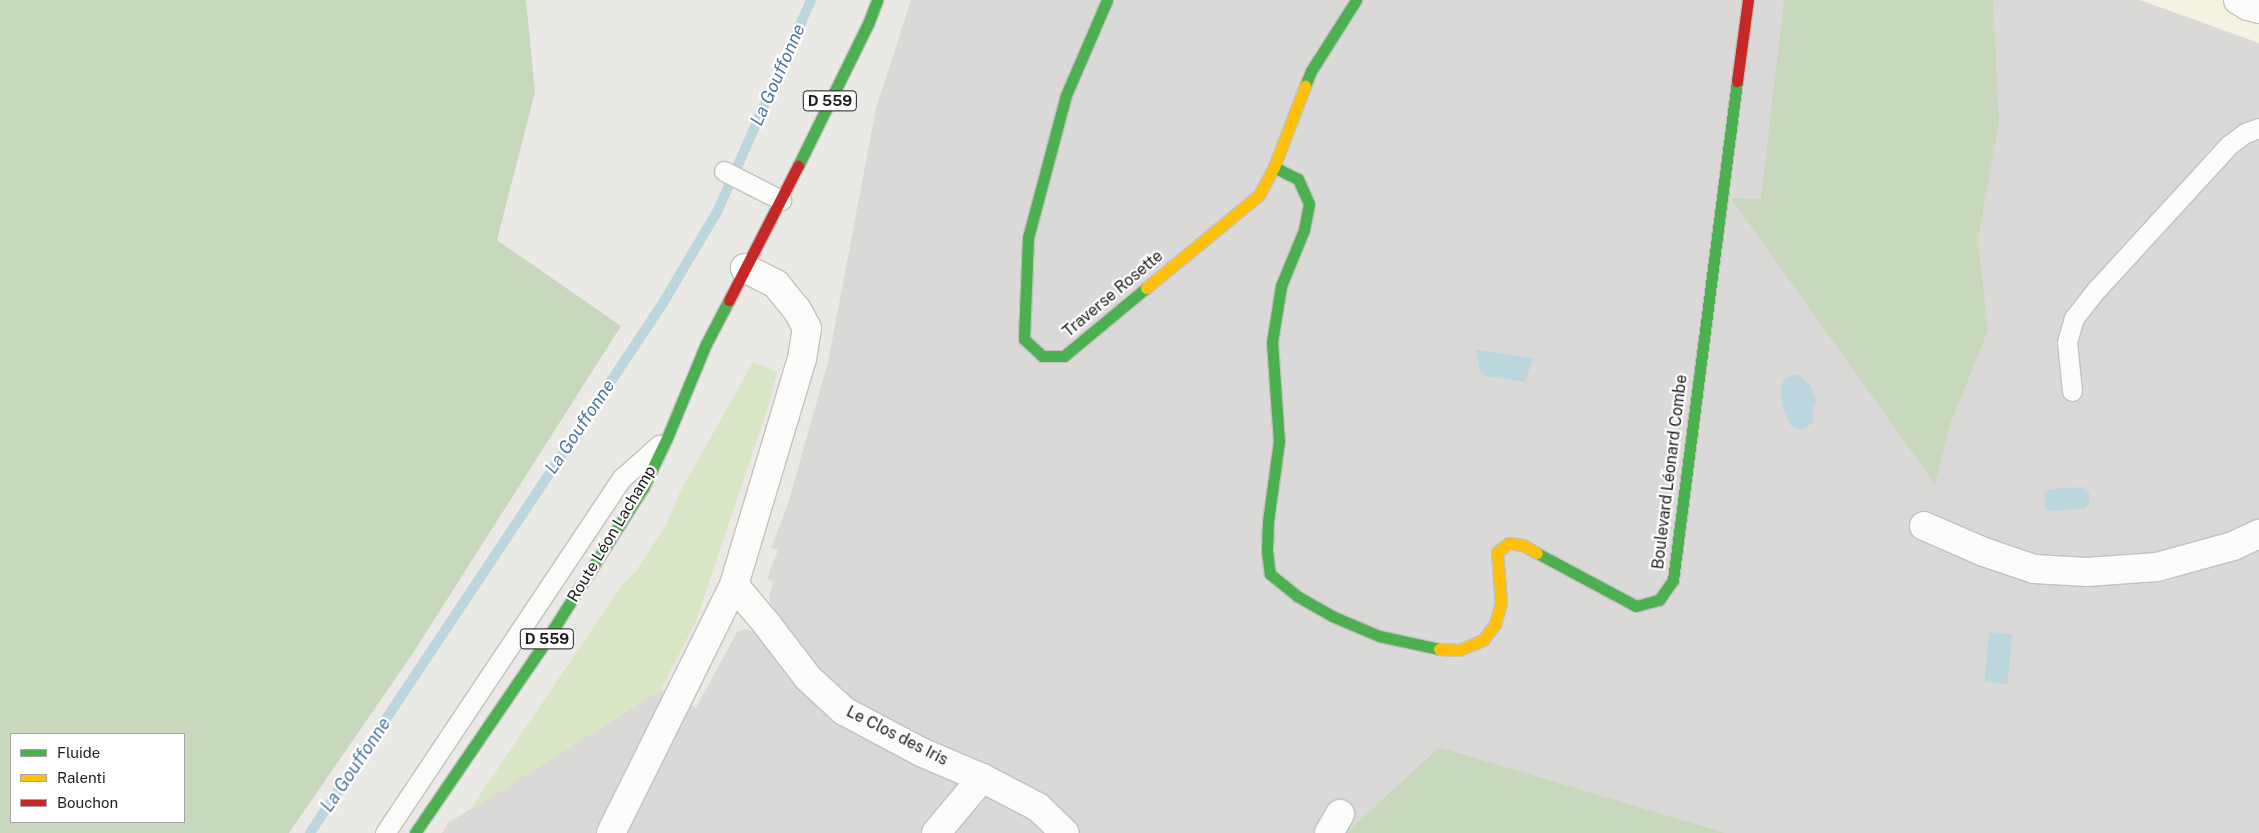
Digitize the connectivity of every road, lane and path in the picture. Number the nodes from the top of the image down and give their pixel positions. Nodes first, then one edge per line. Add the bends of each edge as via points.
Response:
1 (877, 0) edge
2 (1107, 0) edge
3 (1356, 0) edge
4 (1748, 0) edge
5 (2238, 0) edge
6 (2259, 9) edge
7 (2259, 128) edge
8 (1274, 168) junction
9 (724, 171) dead end
10 (781, 200) junction
11 (745, 268) junction
12 (2072, 391) dead end
13 (668, 438) junction
14 (1924, 526) dead end
15 (2259, 534) edge
16 (734, 585) junction
17 (982, 778) junction
18 (385, 833) edge
19 (415, 833) edge
20 (611, 833) edge
21 (936, 833) edge
22 (1065, 833) edge

1 - 10 street, Route Léon Lachamp / D 559
2 - 8 street, Traverse Rosette via 1066,95 1028,238 1024,339 1042,356 1064,356 1258,195
3 - 8 street via 1311,71
4 - 8 street, Boulevard Léonard Combe via 1673,580 1659,600 1636,606 1523,545 1509,543 1497,552 1501,603 1495,624 1484,640 1459,650 1431,649 1379,636 1332,616 1297,596 1270,574 1268,521 1279,441 1272,342 1281,286 1304,230 1309,204 1298,179
5 - 6 street
7 - 12 lane via 2229,145 2074,318 2067,342
9 - 10 lane
10 - 11 street, Route Léon Lachamp / D 559
11 - 13 street, Route Léon Lachamp / D 559 via 706,344
11 - 16 street via 776,284 807,328 802,359
13 - 18 lane via 622,478
13 - 19 street, Route Léon Lachamp / D 559 via 643,488 565,611
14 - 15 street via 2034,569 2087,572 2157,567 2233,546
16 - 17 street, Le Clos des Iris via 808,678 844,711 921,752
16 - 20 street
17 - 21 street
17 - 22 street, Le Clos des Iris via 1038,807

